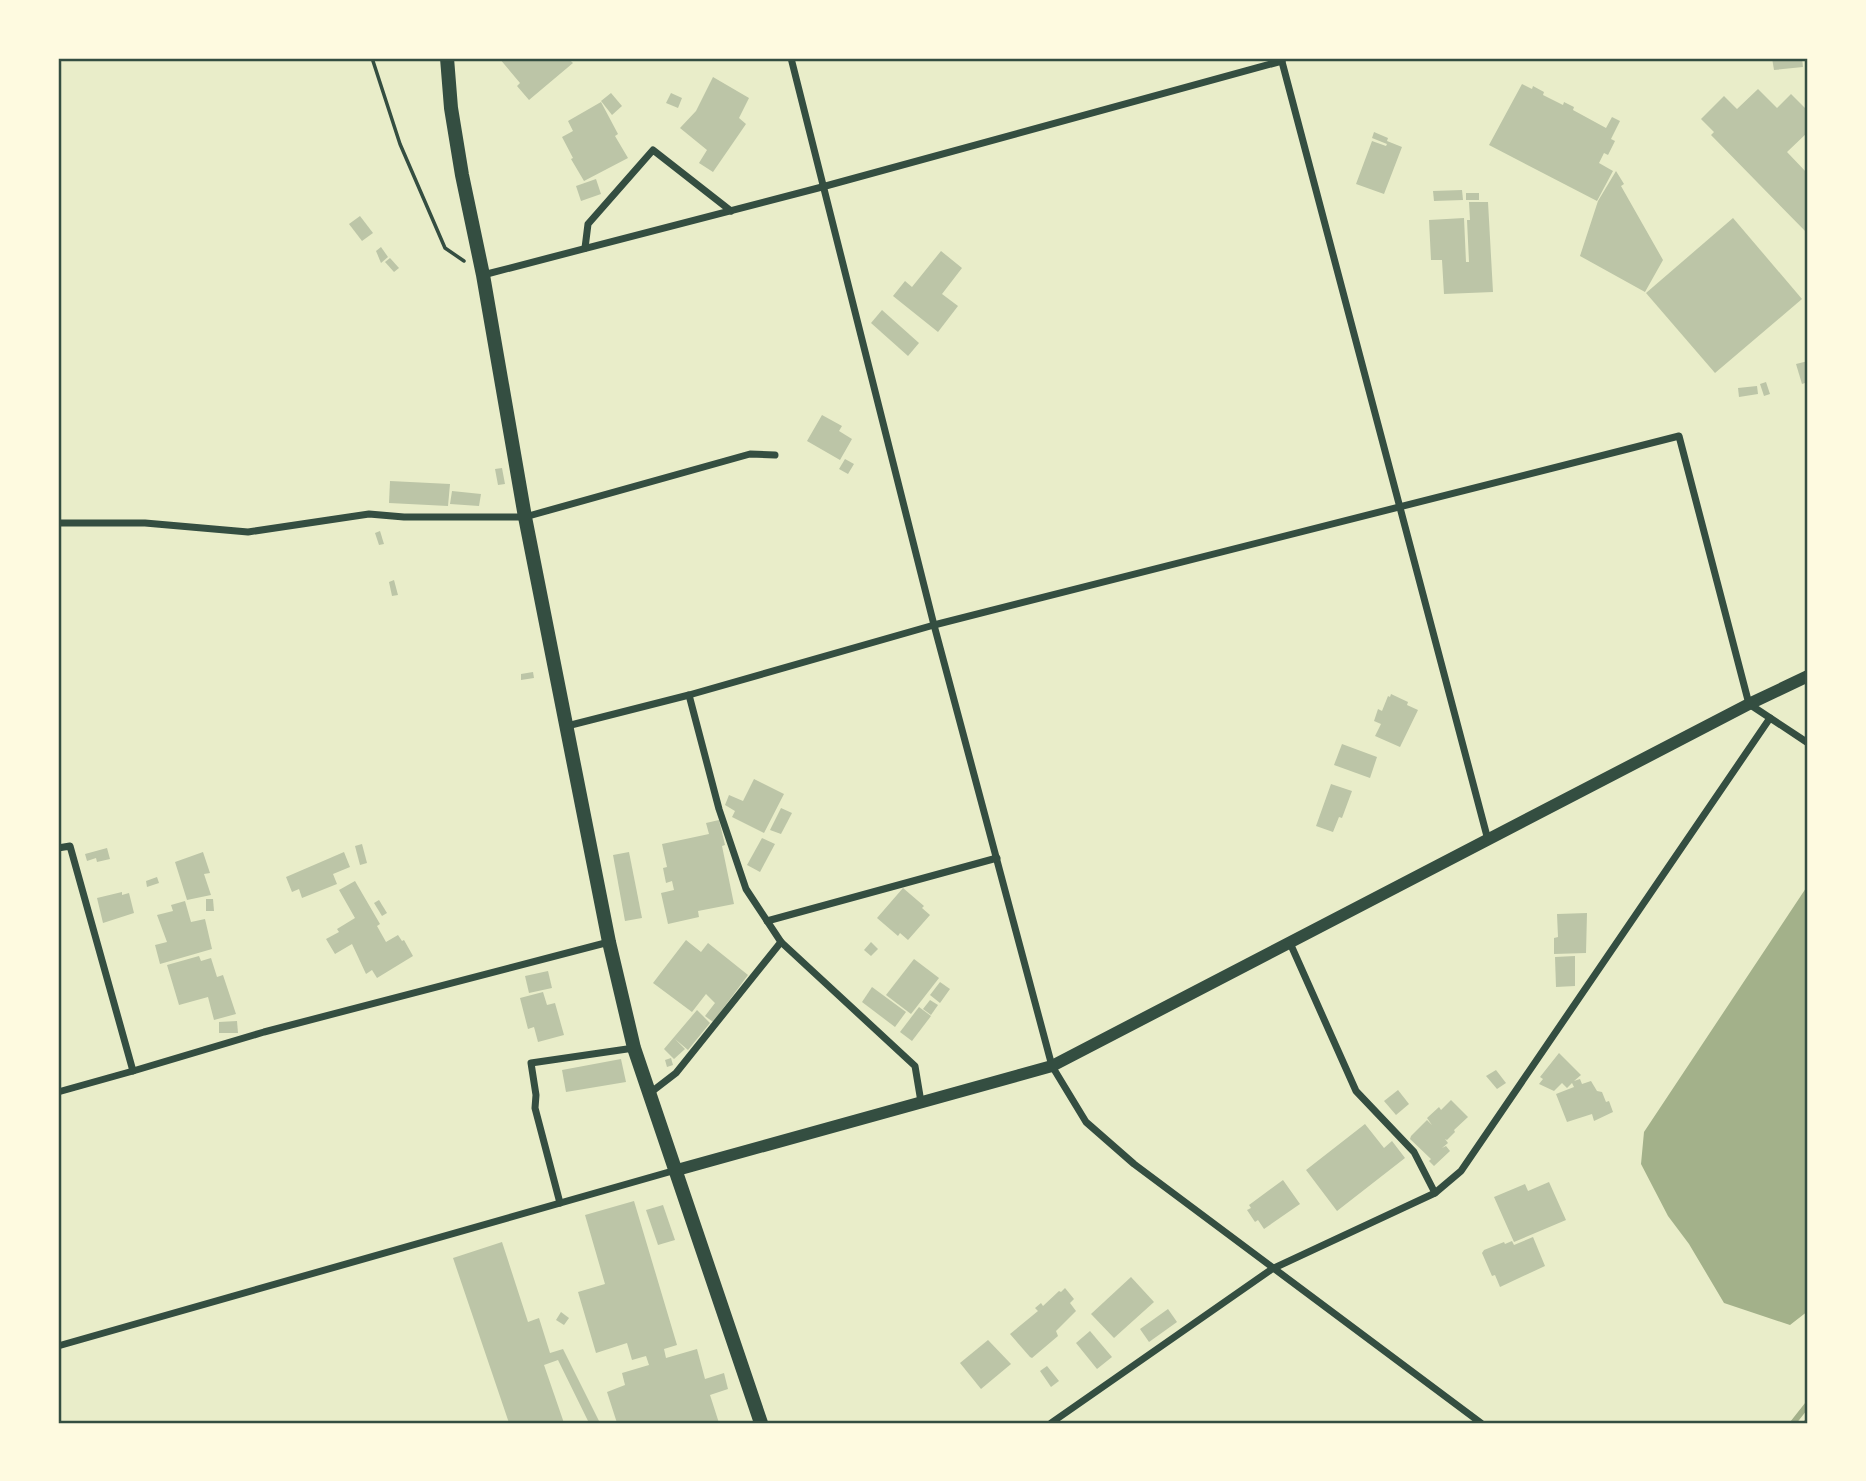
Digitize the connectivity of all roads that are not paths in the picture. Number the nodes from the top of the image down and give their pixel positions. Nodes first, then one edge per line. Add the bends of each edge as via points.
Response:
1 (447, 58) edge
2 (791, 58) edge
3 (1281, 60) edge
4 (822, 187) junction
5 (731, 211) junction
6 (585, 248) junction
7 (483, 275) junction
8 (775, 455) dead end
9 (1399, 507) junction
10 (525, 517) junction
11 (58, 523) edge
12 (934, 625) junction
13 (1808, 676) edge
14 (689, 695) junction
15 (1749, 704) junction
16 (1770, 718) junction
17 (567, 726) junction
18 (1808, 743) edge
19 (1488, 840) junction
20 (58, 848) edge
21 (997, 858) junction
22 (767, 921) junction
23 (609, 942) junction
24 (781, 942) junction
25 (1290, 943) junction
26 (634, 1048) junction
27 (1052, 1066) junction
28 (133, 1071) junction
29 (58, 1091) edge
30 (650, 1094) junction
31 (920, 1102) junction
32 (677, 1170) junction
33 (1435, 1192) junction
34 (560, 1203) junction
35 (1272, 1269) junction
36 (58, 1346) edge
37 (761, 1423) edge
38 (1051, 1423) edge
39 (1481, 1423) edge

1 - 7 main road via 462,175
2 - 4 street
3 - 4 street
3 - 9 street
4 - 5 street
4 - 12 street
5 - 6 street
5 - 6 street via 653,150 589,223
6 - 7 street
7 - 10 main road
8 - 10 street via 750,454
9 - 12 street
9 - 15 street via 1679,436
9 - 19 street
10 - 11 street via 369,514 248,532 145,523
10 - 17 main road
12 - 14 street
12 - 21 street
13 - 15 street
14 - 17 street
14 - 22 street via 746,889
15 - 16 street
15 - 19 street
16 - 18 street
16 - 33 street via 1461,1171
17 - 23 main road
19 - 25 street
20 - 28 street via 70,845
21 - 22 street
21 - 27 street
22 - 24 street
23 - 26 main road
23 - 28 street
24 - 30 street via 676,1073
24 - 31 street via 915,1066
25 - 27 street
25 - 33 street via 1356,1091 1414,1152
26 - 30 main road
26 - 34 street via 531,1063 535,1108
27 - 31 street
27 - 35 street via 1087,1122 1134,1164
28 - 29 street
30 - 32 main road
31 - 32 street
32 - 34 street
32 - 37 main road
33 - 35 street
34 - 36 street
35 - 38 street
35 - 39 street

